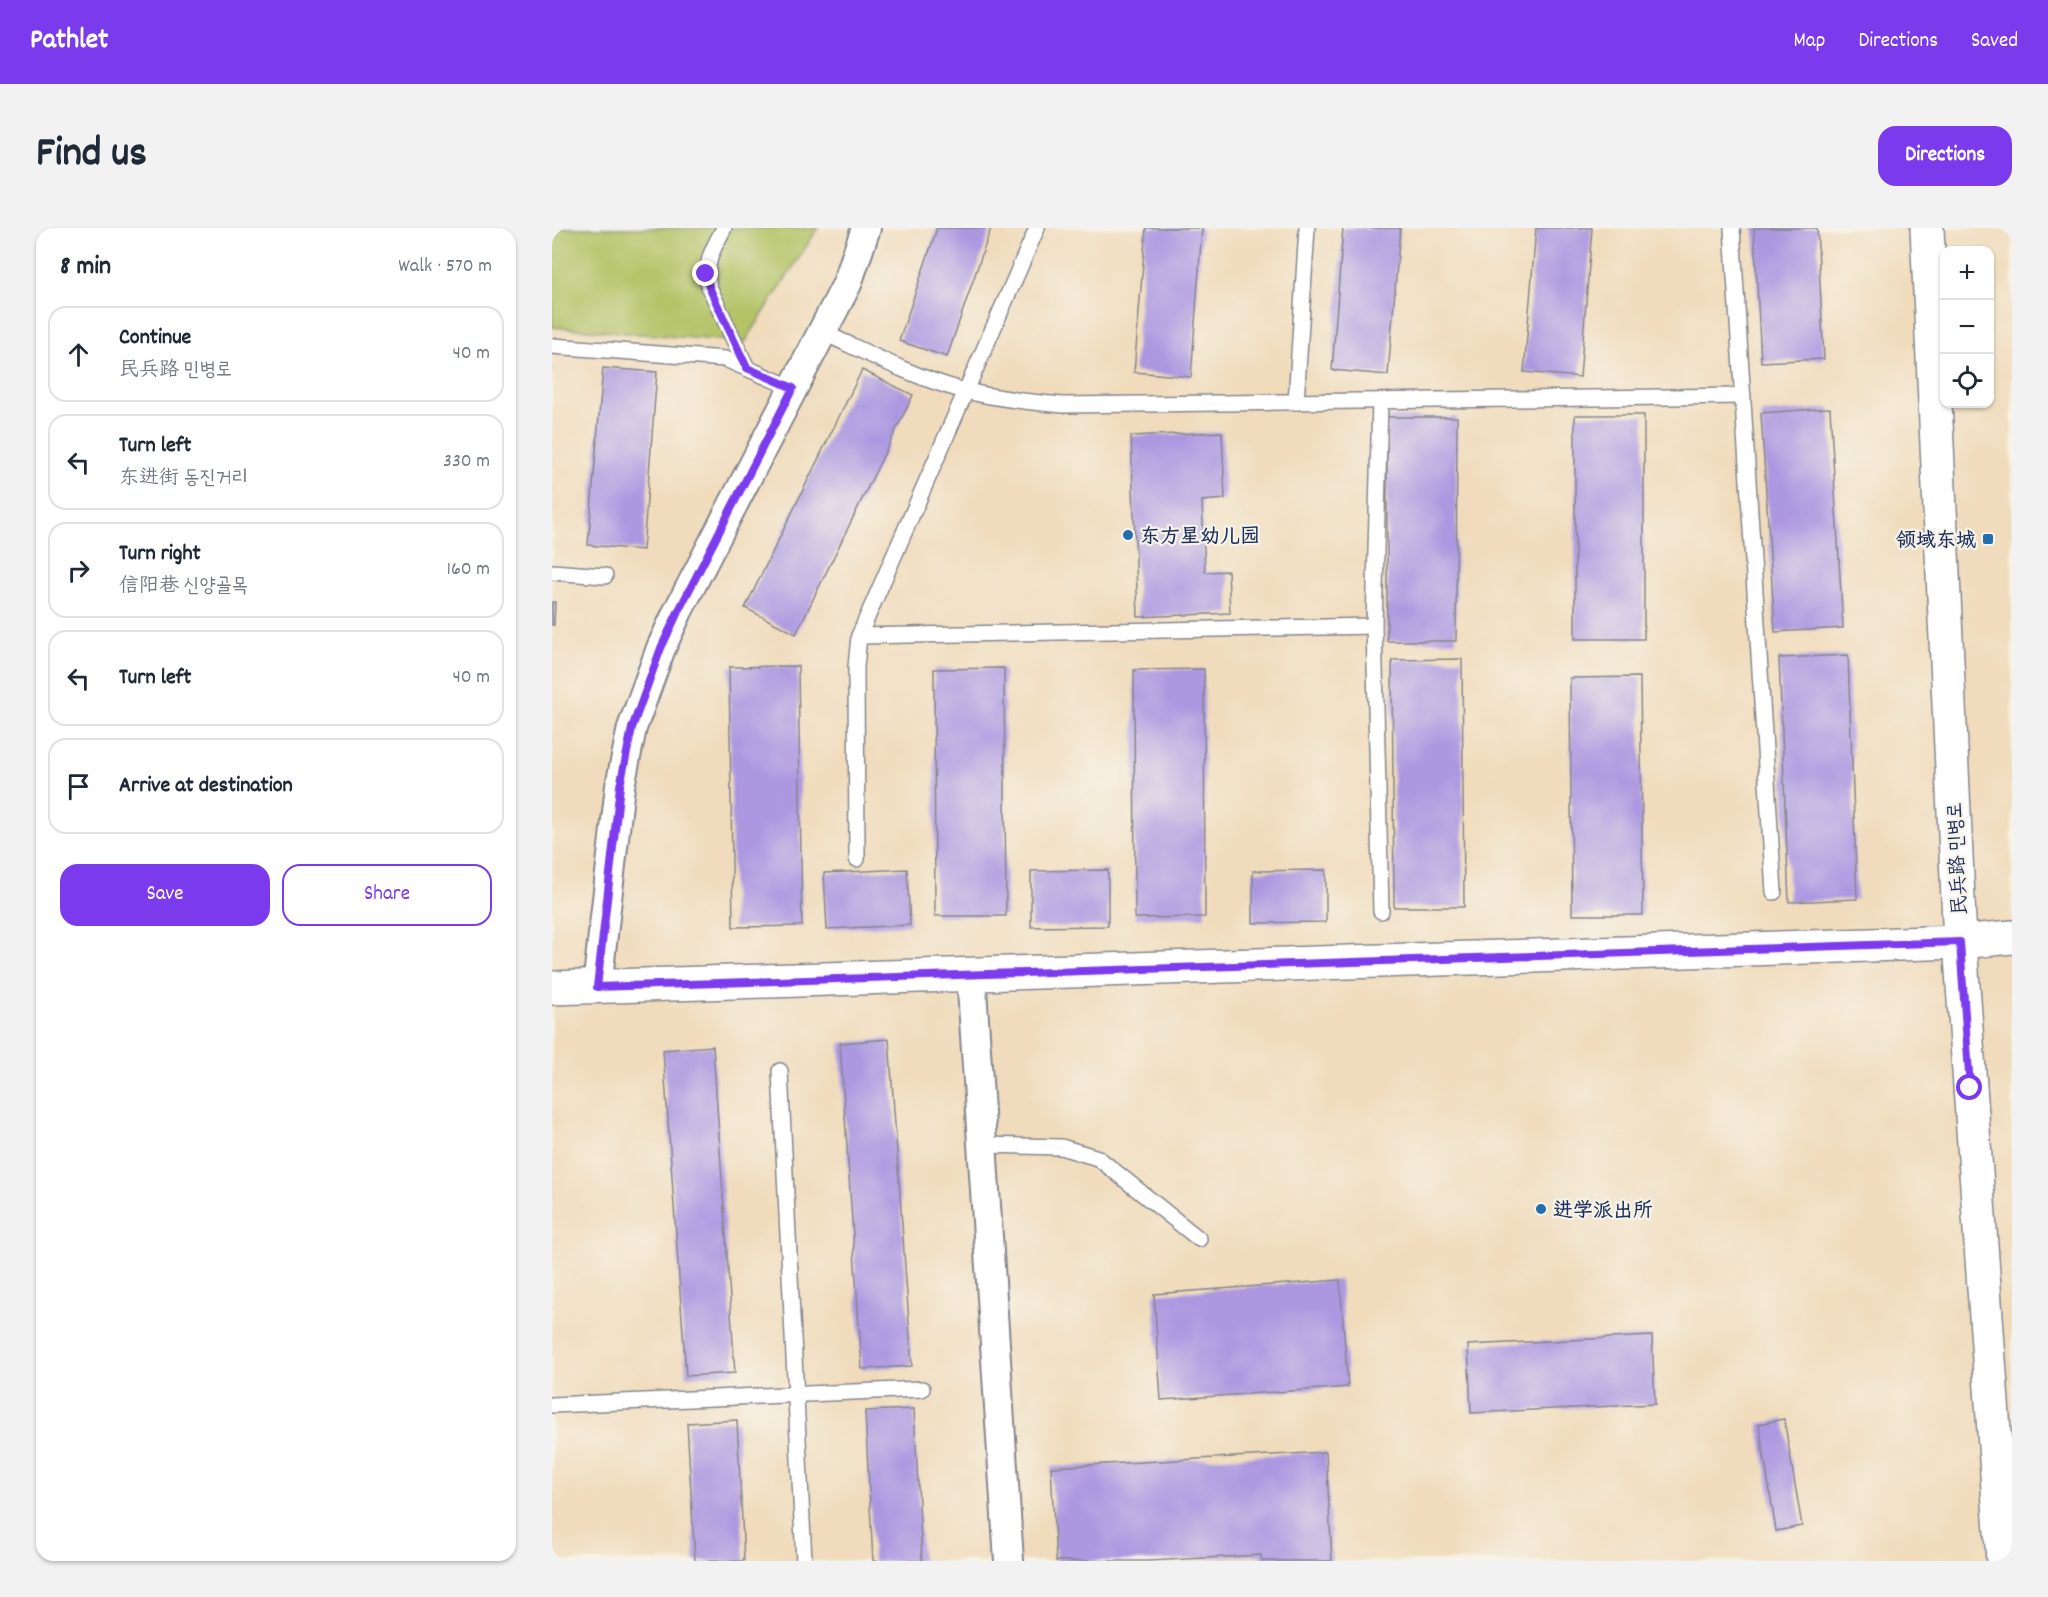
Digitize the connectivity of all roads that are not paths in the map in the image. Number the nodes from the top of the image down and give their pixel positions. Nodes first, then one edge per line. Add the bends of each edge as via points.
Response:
1 (724, 228) edge
2 (866, 228) edge
3 (1037, 228) edge
4 (1307, 228) edge
5 (1732, 228) edge
6 (1928, 228) edge
7 (822, 332) junction
8 (552, 346) edge
9 (747, 368) junction
10 (793, 388) junction
11 (966, 390) junction
12 (1743, 396) junction
13 (1380, 400) junction
14 (1296, 402) junction
15 (552, 572) edge
16 (605, 576) dead end
17 (1374, 626) junction
18 (859, 636) junction
19 (857, 860) dead end
20 (1774, 892) dead end
21 (1381, 911) dead end
22 (2012, 937) edge
23 (1960, 942) junction
24 (971, 973) junction
25 (597, 987) junction
26 (552, 988) edge
27 (780, 1071) dead end
28 (982, 1145) junction
29 (1199, 1239) dead end
30 (922, 1389) dead end
31 (796, 1394) junction
32 (552, 1405) edge
33 (2002, 1409) edge
34 (804, 1561) edge
35 (1008, 1561) edge
36 (2003, 1561) edge

1 - 9 lane via 708,259 706,274
2 - 7 street via 848,284
3 - 11 lane
4 - 14 lane
5 - 12 lane
6 - 23 street, 民兵路 민병로
7 - 10 street
7 - 11 lane via 904,369
8 - 9 lane via 725,359
9 - 10 lane
10 - 25 street via 678,612 632,728 620,786
11 - 14 lane via 1010,400 1063,405
11 - 18 lane
12 - 13 lane
12 - 20 lane
13 - 14 lane
13 - 17 lane
15 - 16 lane
17 - 18 lane
17 - 21 lane
18 - 19 lane
22 - 23 street
23 - 24 street
23 - 33 street, 民兵路 민병로
24 - 25 street
24 - 28 street
25 - 26 street
27 - 31 lane
28 - 29 lane via 1061,1147 1098,1158
28 - 35 street
30 - 31 lane
31 - 32 lane
31 - 34 lane
33 - 36 street, 民兵路 민병로

